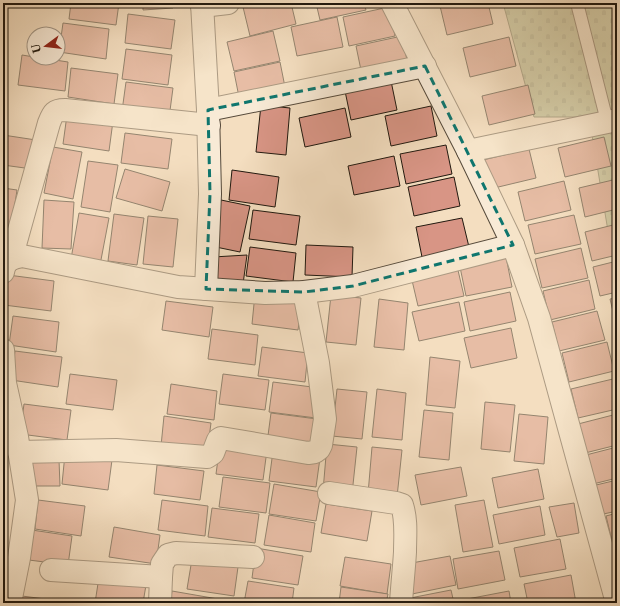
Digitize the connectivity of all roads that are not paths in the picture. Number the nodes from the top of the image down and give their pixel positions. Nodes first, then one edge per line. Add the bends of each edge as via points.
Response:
1 (228, 3) edge
2 (393, 3) edge
3 (577, 3) edge
4 (202, 5) edge
5 (425, 66) junction
6 (208, 117) junction
7 (612, 121) edge
8 (468, 151) junction
9 (513, 245) junction
10 (7, 265) edge
11 (206, 289) junction
12 (304, 292) junction
13 (3, 357) edge
14 (19, 452) junction
15 (329, 493) dead end
16 (253, 557) dead end
17 (51, 570) dead end
18 (161, 577) junction
19 (10, 603) edge
20 (160, 603) edge
21 (401, 603) edge
22 (617, 603) edge

1 - 4 street
2 - 5 street
3 - 7 lane
4 - 6 street
5 - 6 street
5 - 8 street
6 - 10 street via 57,110 48,123
6 - 11 street via 210,194
7 - 8 street
8 - 9 street
9 - 12 street via 353,286
9 - 22 street via 539,318
10 - 11 street via 22,256 178,287
11 - 12 street via 265,293
12 - 14 street via 318,363 325,420 321,445 315,452 308,453 221,438 213,453 207,457 116,450
13 - 14 street via 5,383
14 - 19 street via 27,500
15 - 21 street via 402,505 406,524
16 - 18 street via 176,553 168,555 162,564
17 - 18 street
18 - 20 street

